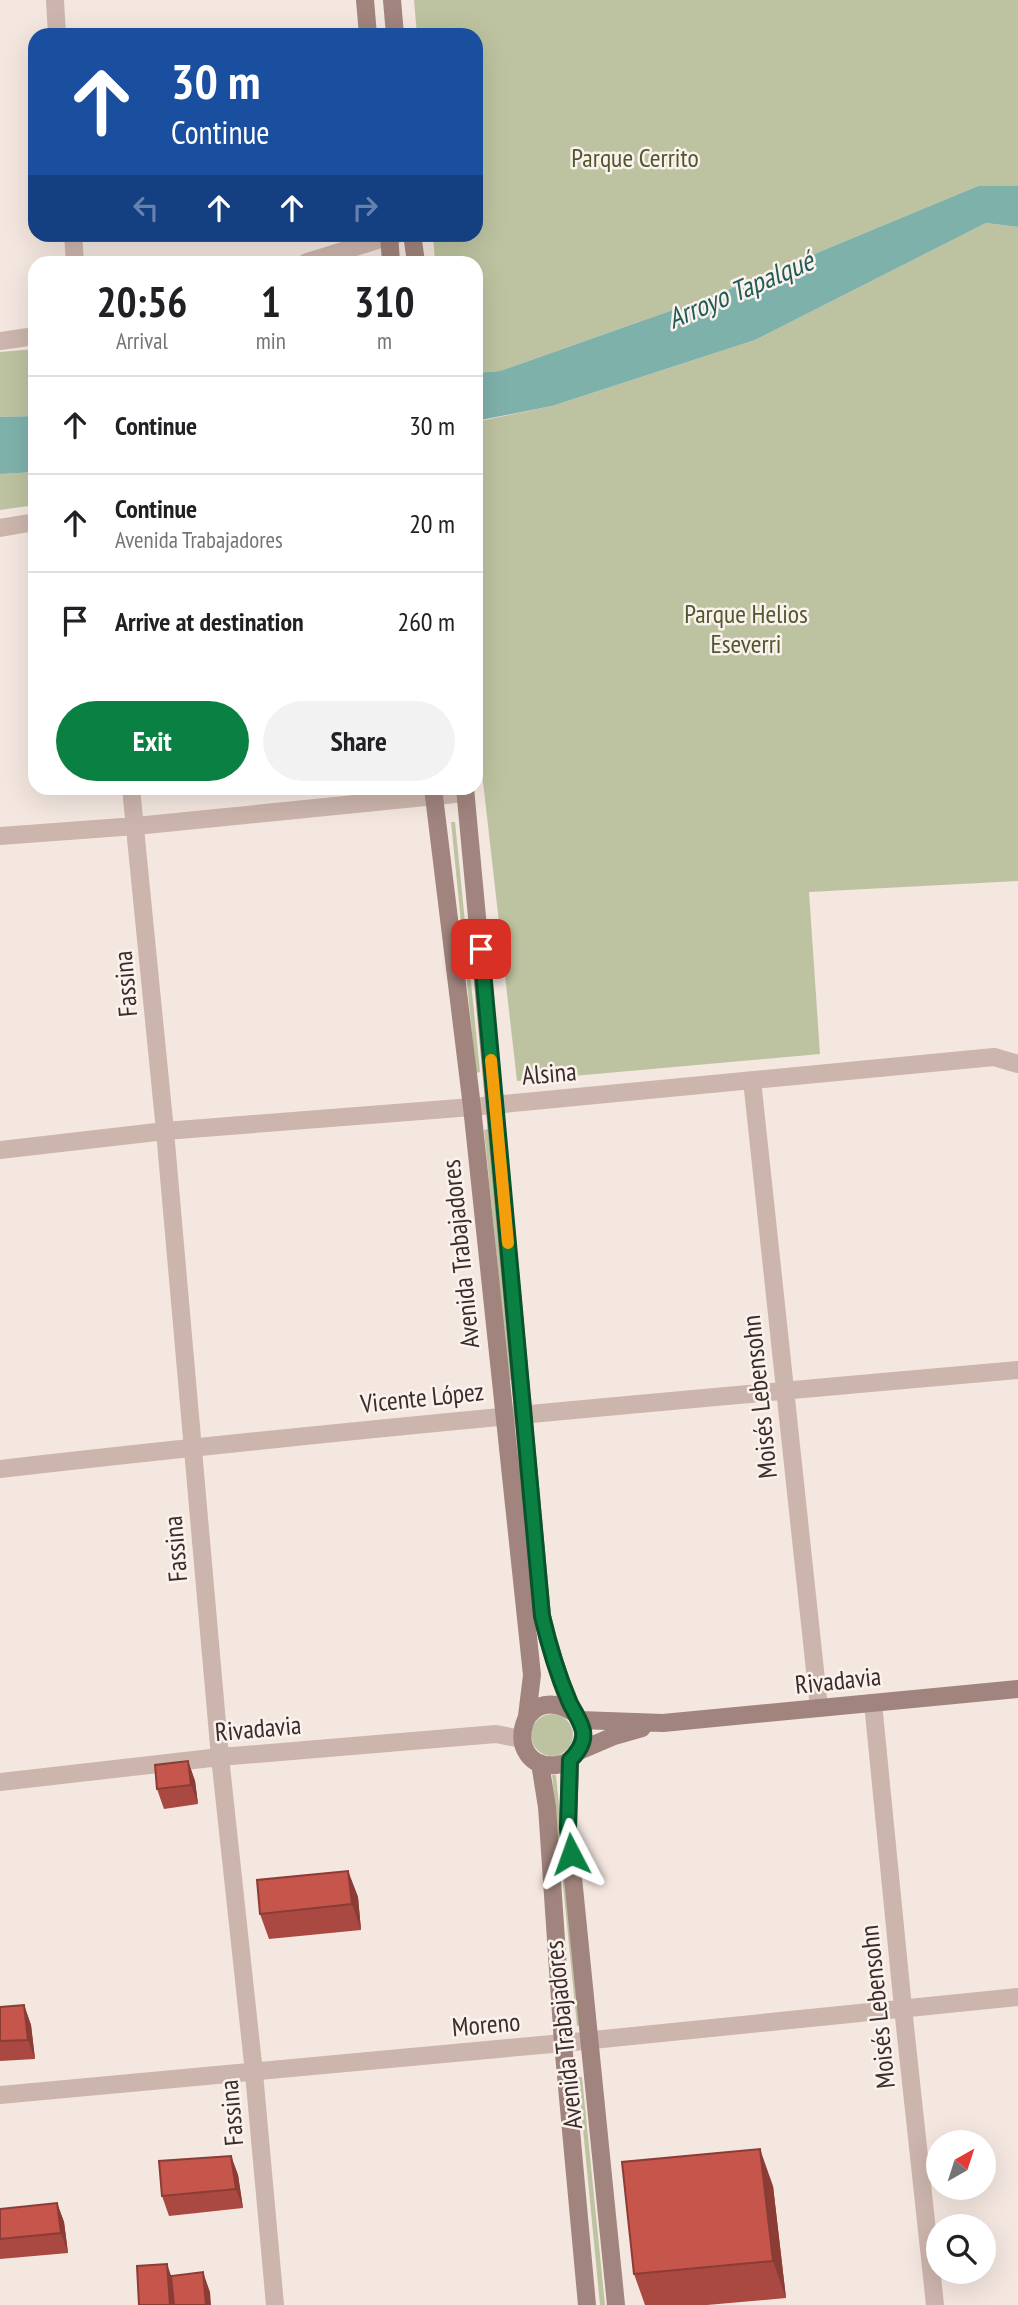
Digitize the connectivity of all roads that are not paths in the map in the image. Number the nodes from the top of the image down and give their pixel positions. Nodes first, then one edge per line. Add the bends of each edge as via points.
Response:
1 (55, 0) edge
2 (365, 0) edge
3 (391, 0) edge
4 (57, 28) edge
5 (367, 28) edge
6 (394, 28) edge
7 (370, 242) edge
8 (326, 256) edge
9 (28, 338) edge
10 (0, 341) edge
11 (28, 524) edge
12 (0, 528) edge
13 (132, 795) edge
14 (407, 795) edge
15 (434, 795) edge
16 (465, 795) edge
17 (136, 825) junction
18 (0, 836) edge
19 (1018, 1064) edge
20 (752, 1080) junction
21 (496, 1105) junction
22 (472, 1107) junction
23 (165, 1131) junction
24 (0, 1150) edge
25 (1018, 1370) edge
26 (785, 1391) junction
27 (524, 1413) junction
28 (503, 1415) junction
29 (192, 1447) junction
30 (0, 1469) edge
31 (1018, 1689) edge
32 (873, 1703) junction
33 (820, 1708) junction
34 (527, 1716) junction
35 (576, 1716) junction
36 (663, 1723) junction
37 (521, 1739) junction
38 (575, 1756) junction
39 (220, 1757) junction
40 (540, 1763) junction
41 (0, 1782) edge
42 (1018, 1997) edge
43 (903, 2008) junction
44 (590, 2040) junction
45 (563, 2043) junction
46 (254, 2073) junction
47 (0, 2095) edge
48 (275, 2305) edge
49 (587, 2305) edge
50 (616, 2305) edge
51 (935, 2305) edge

1 - 4 street
2 - 5 main road
3 - 6 main road
7 - 8 street
9 - 10 street
11 - 12 street
13 - 17 street, Fassina
14 - 17 street
15 - 22 main road, Avenida Trabajadores
16 - 21 main road, Avenida Trabajadores
17 - 18 street
17 - 23 street, Fassina
19 - 20 street, Alsina via 995,1057
20 - 21 street, Alsina
20 - 26 street, Moisés Lebensohn
21 - 22 street, Alsina
21 - 27 main road, Avenida Trabajadores
22 - 23 street, Alsina
22 - 28 main road, Avenida Trabajadores
23 - 24 street, Alsina
23 - 29 street, Fassina
25 - 26 street, Vicente López
26 - 27 street, Vicente López
26 - 33 street, Moisés Lebensohn
27 - 28 street, Vicente López
27 - 35 main road, Avenida Trabajadores via 542,1616 552,1660
28 - 29 street, Vicente López
28 - 34 main road, Avenida Trabajadores via 532,1675
29 - 30 street, Vicente López
29 - 39 street, Fassina
31 - 32 main road, Rivadavia
32 - 33 main road, Rivadavia
32 - 43 street, Moisés Lebensohn
33 - 36 main road, Rivadavia
34 - 35 main road via 544,1705 564,1706
34 - 37 main road
35 - 36 main road, Rivadavia
35 - 38 main road via 583,1741
36 - 38 main road, Rivadavia via 614,1736
37 - 39 street, Rivadavia via 496,1734
37 - 40 main road via 524,1749
38 - 40 main road via 561,1765
38 - 44 main road, Avenida Trabajadores via 568,1828
39 - 41 street, Rivadavia
39 - 46 street, Fassina
40 - 45 main road, Avenida Trabajadores
42 - 43 street, Moreno
43 - 44 street, Moreno
43 - 51 street, Moisés Lebensohn
44 - 45 street, Moreno
44 - 50 main road, Avenida Trabajadores
45 - 46 street, Moreno
45 - 49 main road, Avenida Trabajadores
46 - 47 street, Moreno
46 - 48 street, Fassina

